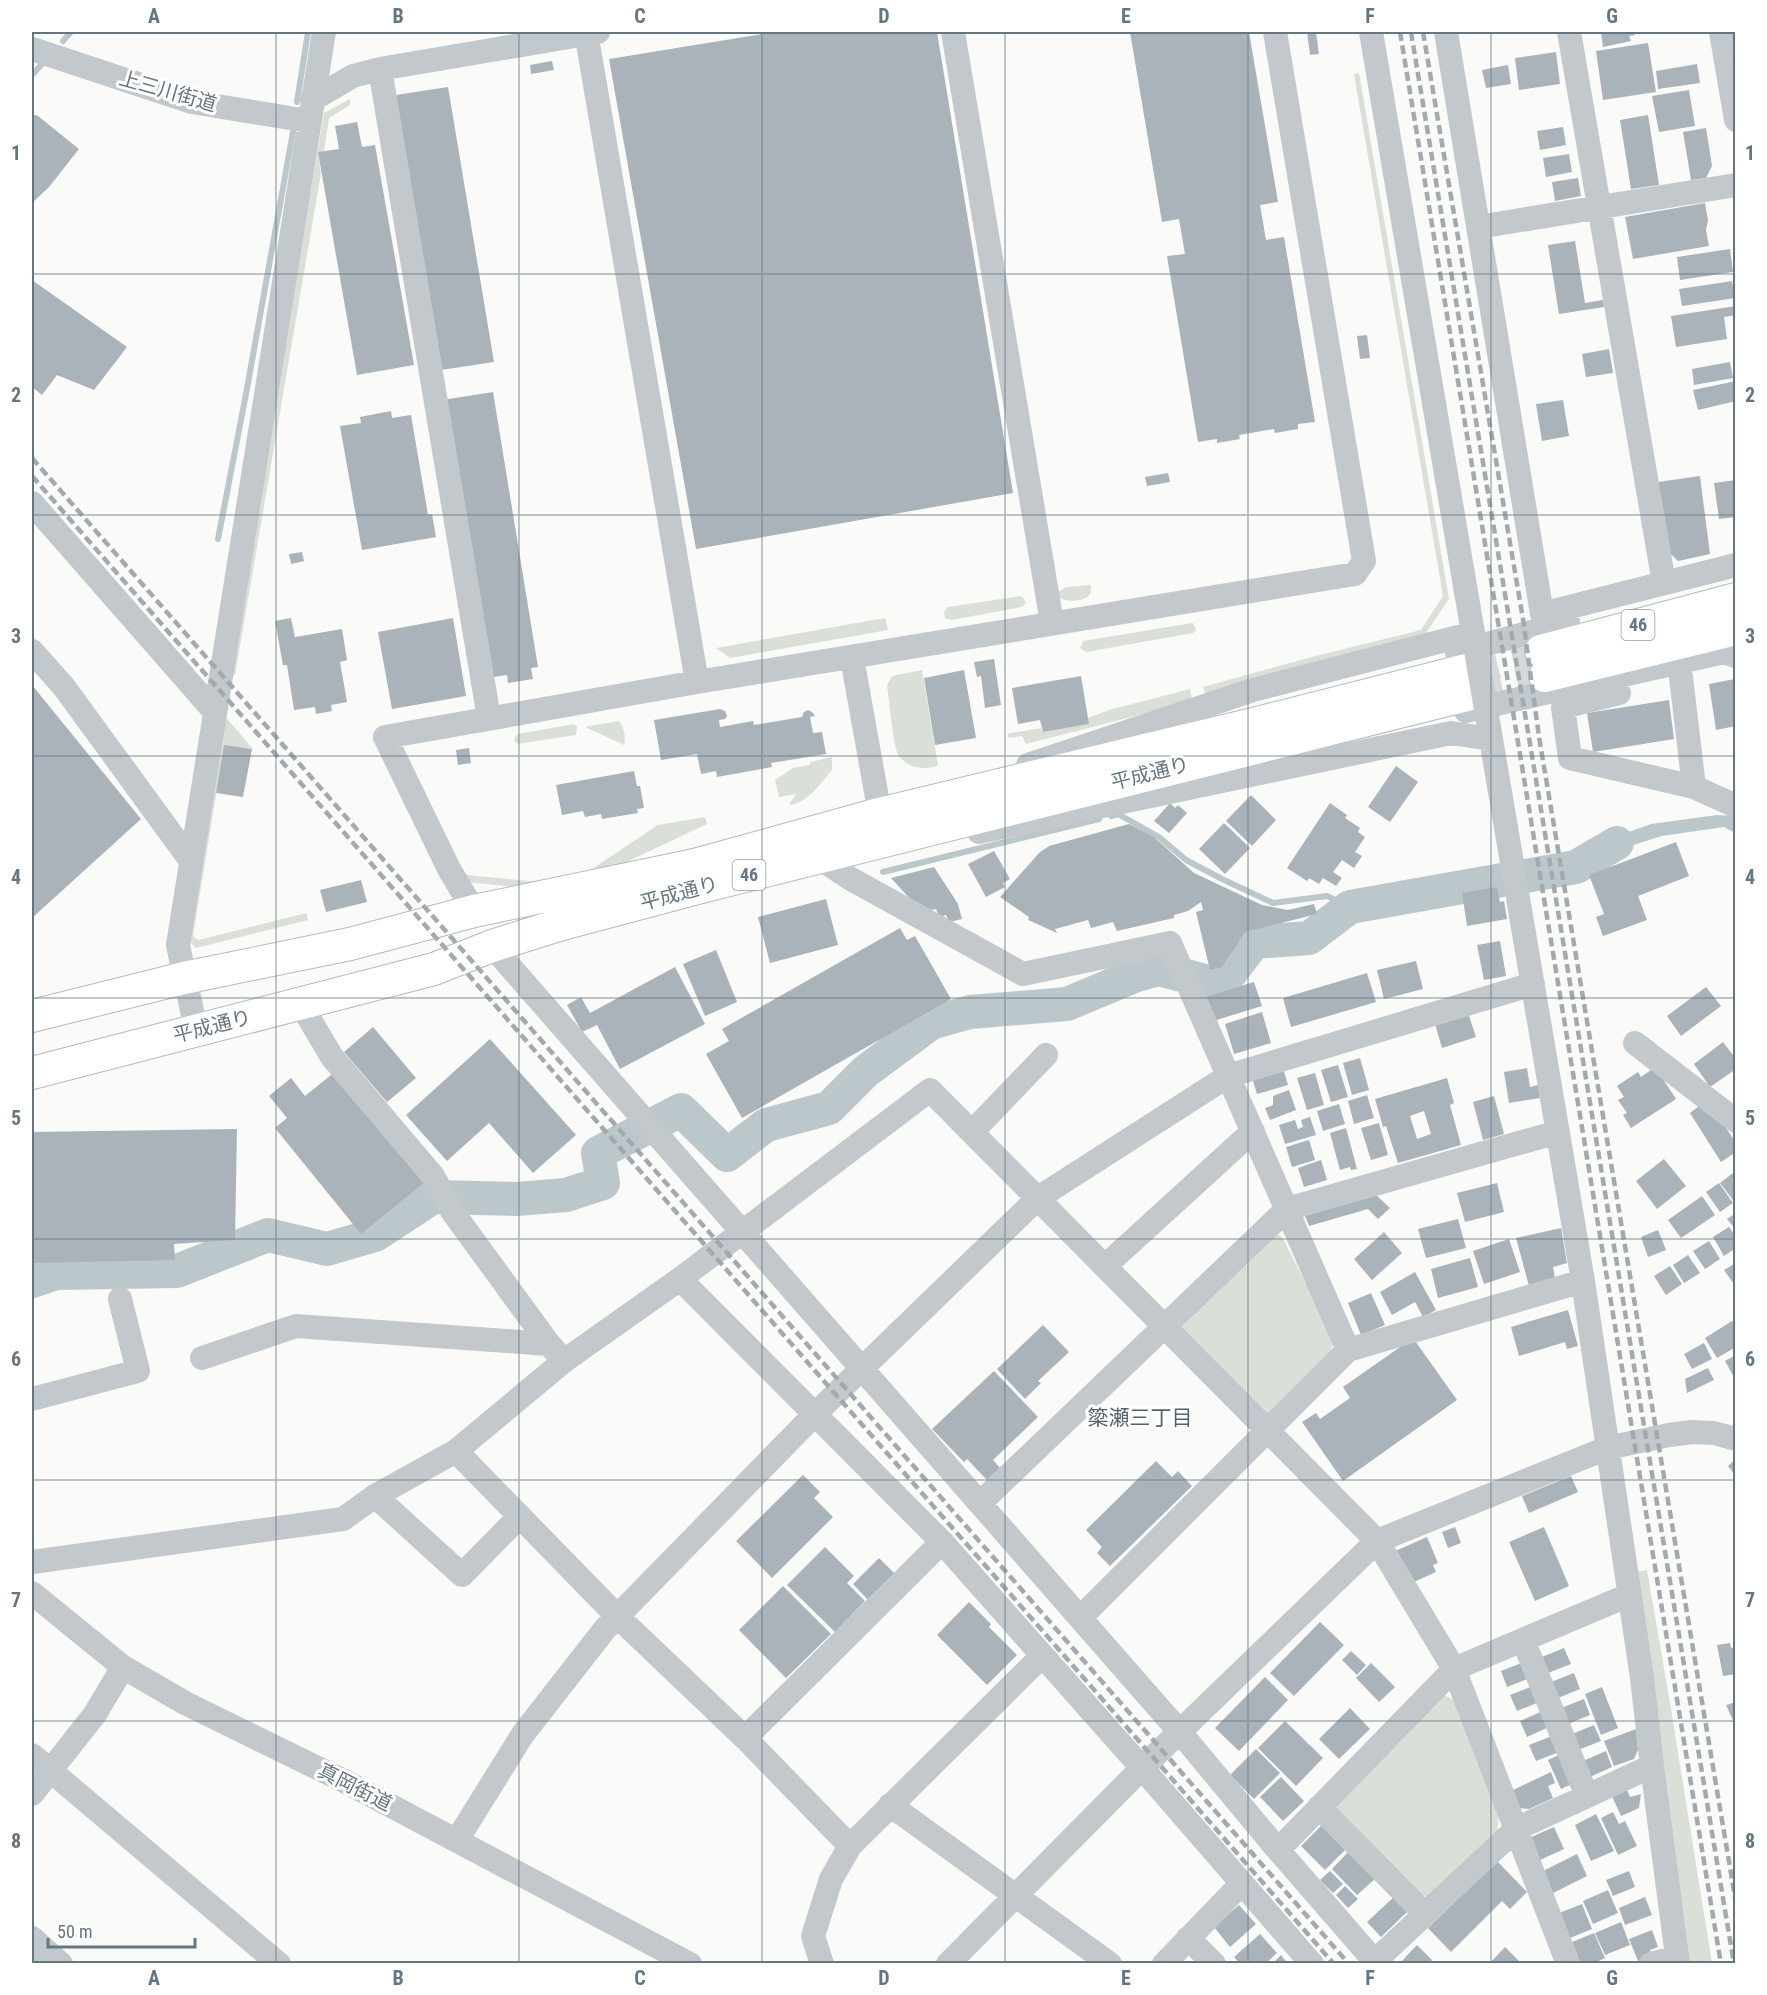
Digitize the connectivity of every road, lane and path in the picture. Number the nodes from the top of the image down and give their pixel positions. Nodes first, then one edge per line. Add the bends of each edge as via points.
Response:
1 (324, 32) edge
2 (590, 32) edge
3 (953, 32) edge
4 (1275, 32) edge
5 (1371, 32) edge
6 (1446, 32) edge
7 (1569, 32) edge
8 (1721, 32) edge
9 (32, 49) edge
10 (380, 69) junction
11 (310, 111) junction
12 (1736, 120) edge
13 (1736, 185) edge
14 (1599, 206) junction
15 (1478, 227) junction
16 (32, 503) edge
17 (1736, 565) edge
18 (1736, 579) edge
19 (1664, 583) junction
20 (1736, 599) edge
21 (1052, 623) junction
22 (1736, 629) edge
23 (1473, 633) junction
24 (32, 651) edge
25 (1736, 656) edge
26 (852, 658) junction
27 (1736, 663) edge
28 (1681, 677) junction
29 (696, 682) junction
30 (1253, 690) junction
31 (215, 712) junction
32 (489, 718) junction
33 (1253, 724) junction
34 (1491, 739) junction
35 (1268, 772) junction
36 (1694, 787) junction
37 (1736, 806) edge
38 (883, 827) junction
39 (819, 858) junction
40 (191, 861) junction
41 (474, 911) junction
42 (492, 946) junction
43 (184, 978) junction
44 (1533, 984) junction
45 (300, 1003) junction
46 (32, 1016) edge
47 (196, 1029) junction
48 (1635, 1043) dead end
49 (1046, 1055) dead end
50 (32, 1073) edge
51 (1228, 1076) junction
52 (1736, 1120) edge
53 (1253, 1131) junction
54 (972, 1132) junction
55 (1558, 1132) junction
56 (1038, 1198) junction
57 (1287, 1209) junction
58 (742, 1232) junction
59 (1105, 1266) junction
60 (680, 1279) junction
61 (1583, 1281) junction
62 (120, 1299) dead end
63 (1164, 1326) junction
64 (1348, 1350) junction
65 (557, 1352) junction
66 (202, 1358) dead end
67 (862, 1369) junction
68 (32, 1399) edge
69 (815, 1414) junction
70 (1267, 1431) junction
71 (1736, 1439) edge
72 (1607, 1448) junction
73 (456, 1451) junction
74 (375, 1496) junction
75 (980, 1503) junction
76 (520, 1516) junction
77 (1377, 1541) junction
78 (942, 1542) junction
79 (32, 1562) edge
80 (32, 1593) edge
81 (1629, 1595) junction
82 (617, 1616) junction
83 (1080, 1618) junction
84 (1523, 1640) junction
85 (1042, 1656) junction
86 (123, 1667) junction
87 (1454, 1669) junction
88 (1179, 1731) junction
89 (745, 1738) junction
90 (32, 1755) edge
91 (1652, 1766) junction
92 (1142, 1767) junction
93 (49, 1771) junction
94 (32, 1794) edge
95 (1587, 1796) junction
96 (890, 1805) junction
97 (1319, 1807) junction
98 (1516, 1829) junction
99 (458, 1840) junction
100 (850, 1846) junction
101 (1278, 1850) junction
102 (1242, 1883) junction
103 (1015, 1896) junction
104 (1425, 1914) junction
105 (32, 1938) edge
106 (1188, 1938) junction
107 (1677, 1960) edge
108 (1376, 1962) edge
109 (61, 1964) edge
110 (279, 1964) edge
111 (690, 1964) edge
112 (822, 1964) edge
113 (948, 1964) edge
114 (1110, 1964) edge
115 (1164, 1964) edge
116 (1214, 1964) edge
117 (1312, 1964) edge
118 (1568, 1964) edge
119 (1651, 1964) edge

1 - 11 street
2 - 10 street
2 - 29 street
3 - 21 street
4 - 21 street via 1364,561 1355,574
5 - 23 street
6 - 15 street
7 - 14 street
8 - 12 street
9 - 11 street, 上三川街道 via 192,102
10 - 11 street via 353,76
10 - 32 street
11 - 31 street
13 - 14 street
14 - 15 street
14 - 19 street
15 - 19 street via 1542,614
16 - 31 street
17 - 19 street
18 - 30 street via 1280,697 1262,698
20 - 22 main road, 46 via 1543,664
21 - 26 street
23 - 30 street
23 - 34 street, bridge
24 - 40 street via 64,687
25 - 35 street via 1724,652 1468,711 1287,756
26 - 29 street
26 - 38 street
27 - 28 street
28 - 36 street
28 - 36 street via 1563,707 1570,758
29 - 32 street
30 - 33 street via 1004,773
31 - 40 street
32 - 41 street via 385,737 448,869
33 - 38 main road, 平成通り / 46
33 - 38 main road, 平成通り / 46 via 1469,682
34 - 35 street via 1451,734
34 - 44 street
35 - 38 street via 971,834
36 - 37 street
38 - 39 main road, 平成通り / 46
38 - 41 main road, 平成通り / 46
39 - 42 main road, 平成通り / 46 via 562,924
39 - 51 street via 1023,974 1170,943
40 - 43 street via 178,945
41 - 43 main road, 平成通り / 46 via 350,944
42 - 45 main road, 平成通り / 46 via 434,969
42 - 58 street
43 - 46 main road, 平成通り / 46
43 - 47 street
44 - 51 street
44 - 55 street
45 - 47 main road, 平成通り / 46
45 - 65 street via 332,1056 433,1176 452,1211
47 - 50 main road, 平成通り / 46
48 - 52 street
49 - 54 street
51 - 53 street
51 - 56 street
53 - 57 street
53 - 59 street
54 - 56 street
54 - 58 street via 930,1090
55 - 57 street
55 - 61 street
56 - 59 street
56 - 67 street
57 - 63 street
57 - 64 street
58 - 60 street
58 - 67 street
59 - 63 street
60 - 65 street
60 - 69 street
61 - 64 street
61 - 72 street
62 - 68 street via 138,1371
63 - 70 street
63 - 75 street
64 - 70 street
65 - 66 street via 296,1326
65 - 73 street
67 - 69 street
67 - 75 street
69 - 78 street
69 - 82 street
70 - 77 street
70 - 83 street
71 - 72 street via 1692,1432
72 - 77 street
72 - 81 street
73 - 74 street
73 - 76 street
74 - 76 street via 462,1575
74 - 79 street via 343,1520
75 - 83 street
76 - 82 street
77 - 87 street
77 - 88 street
78 - 85 street
78 - 89 street
80 - 86 street, 真岡街道
81 - 84 street
81 - 91 street
82 - 89 street
82 - 99 street via 523,1734
83 - 88 street
84 - 87 street
84 - 95 street
85 - 92 street
85 - 96 street
86 - 93 street via 95,1714
86 - 99 street, 真岡街道 via 185,1703
87 - 97 street
87 - 98 street
88 - 92 street
88 - 101 street
89 - 100 street
90 - 93 street
91 - 95 street
91 - 107 street
92 - 102 street
92 - 103 street
93 - 94 street
93 - 110 street
95 - 98 street
96 - 100 street
96 - 103 street
97 - 101 street
97 - 104 street
98 - 104 street
98 - 118 street
99 - 111 street, 真岡街道
100 - 112 street via 831,1879 813,1936
101 - 108 street
102 - 106 street
102 - 117 street
103 - 113 street
103 - 114 street
104 - 108 street
105 - 109 street
106 - 115 street
106 - 116 street
107 - 119 street

